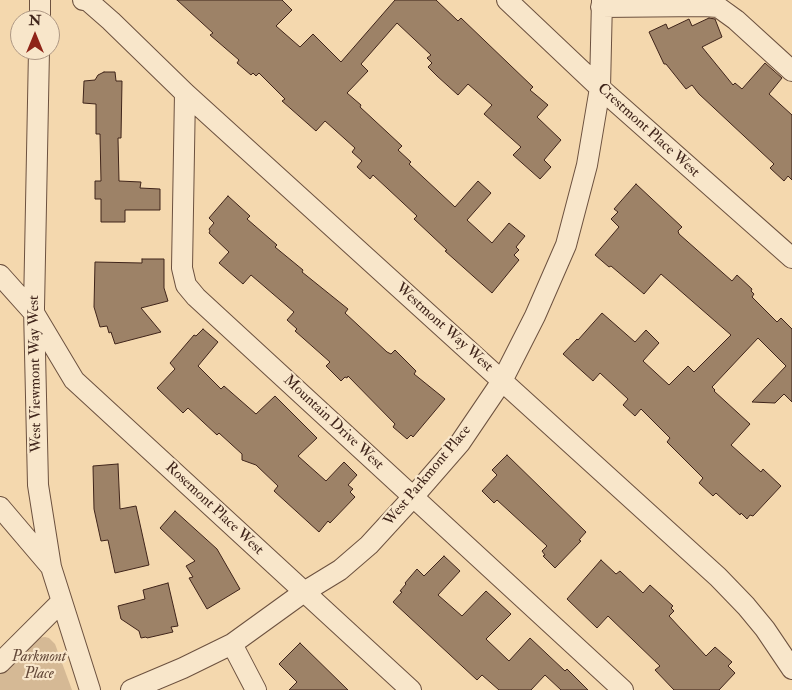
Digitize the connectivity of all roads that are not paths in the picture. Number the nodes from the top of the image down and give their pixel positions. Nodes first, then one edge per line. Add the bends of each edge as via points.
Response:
1 (83, 0) edge
2 (508, 0) edge
3 (601, 3) edge
4 (39, 60) edge
5 (792, 71) edge
6 (600, 88) junction
7 (184, 93) junction
8 (792, 258) edge
9 (0, 275) edge
10 (34, 314) junction
11 (502, 381) junction
12 (414, 497) junction
13 (0, 507) edge
14 (51, 567) junction
15 (304, 592) junction
16 (61, 602) junction
17 (232, 644) junction
18 (0, 663) edge
19 (792, 669) edge
20 (90, 690) edge
21 (131, 690) edge
22 (256, 690) edge
23 (411, 690) edge
24 (623, 690) edge

1 - 7 street, Westmont Way West via 111,21
2 - 6 street, Crestmont Place West
3 - 5 street via 718,7
3 - 6 street, West Parkmont Place
4 - 10 street, West Viewmont Way West
6 - 8 street, Crestmont Place West
6 - 11 street, West Parkmont Place via 587,165 566,245
7 - 11 street, Westmont Way West
7 - 12 street, Mountain Drive West via 182,268 186,285
9 - 10 street, Rosemont Place West
10 - 14 street, West Viewmont Way West via 38,485
10 - 15 street, Rosemont Place West via 74,380
11 - 12 street, West Parkmont Place via 460,443
11 - 19 street, Westmont Way West via 718,577 746,606
12 - 15 street, West Parkmont Place via 340,570
12 - 24 street, Mountain Drive West
13 - 14 street
14 - 16 street, West Viewmont Way West
15 - 17 street, West Parkmont Place
15 - 23 street, Rosemont Place West
16 - 18 street
16 - 20 street, West Viewmont Way West
17 - 21 street, West Parkmont Place
17 - 22 street

